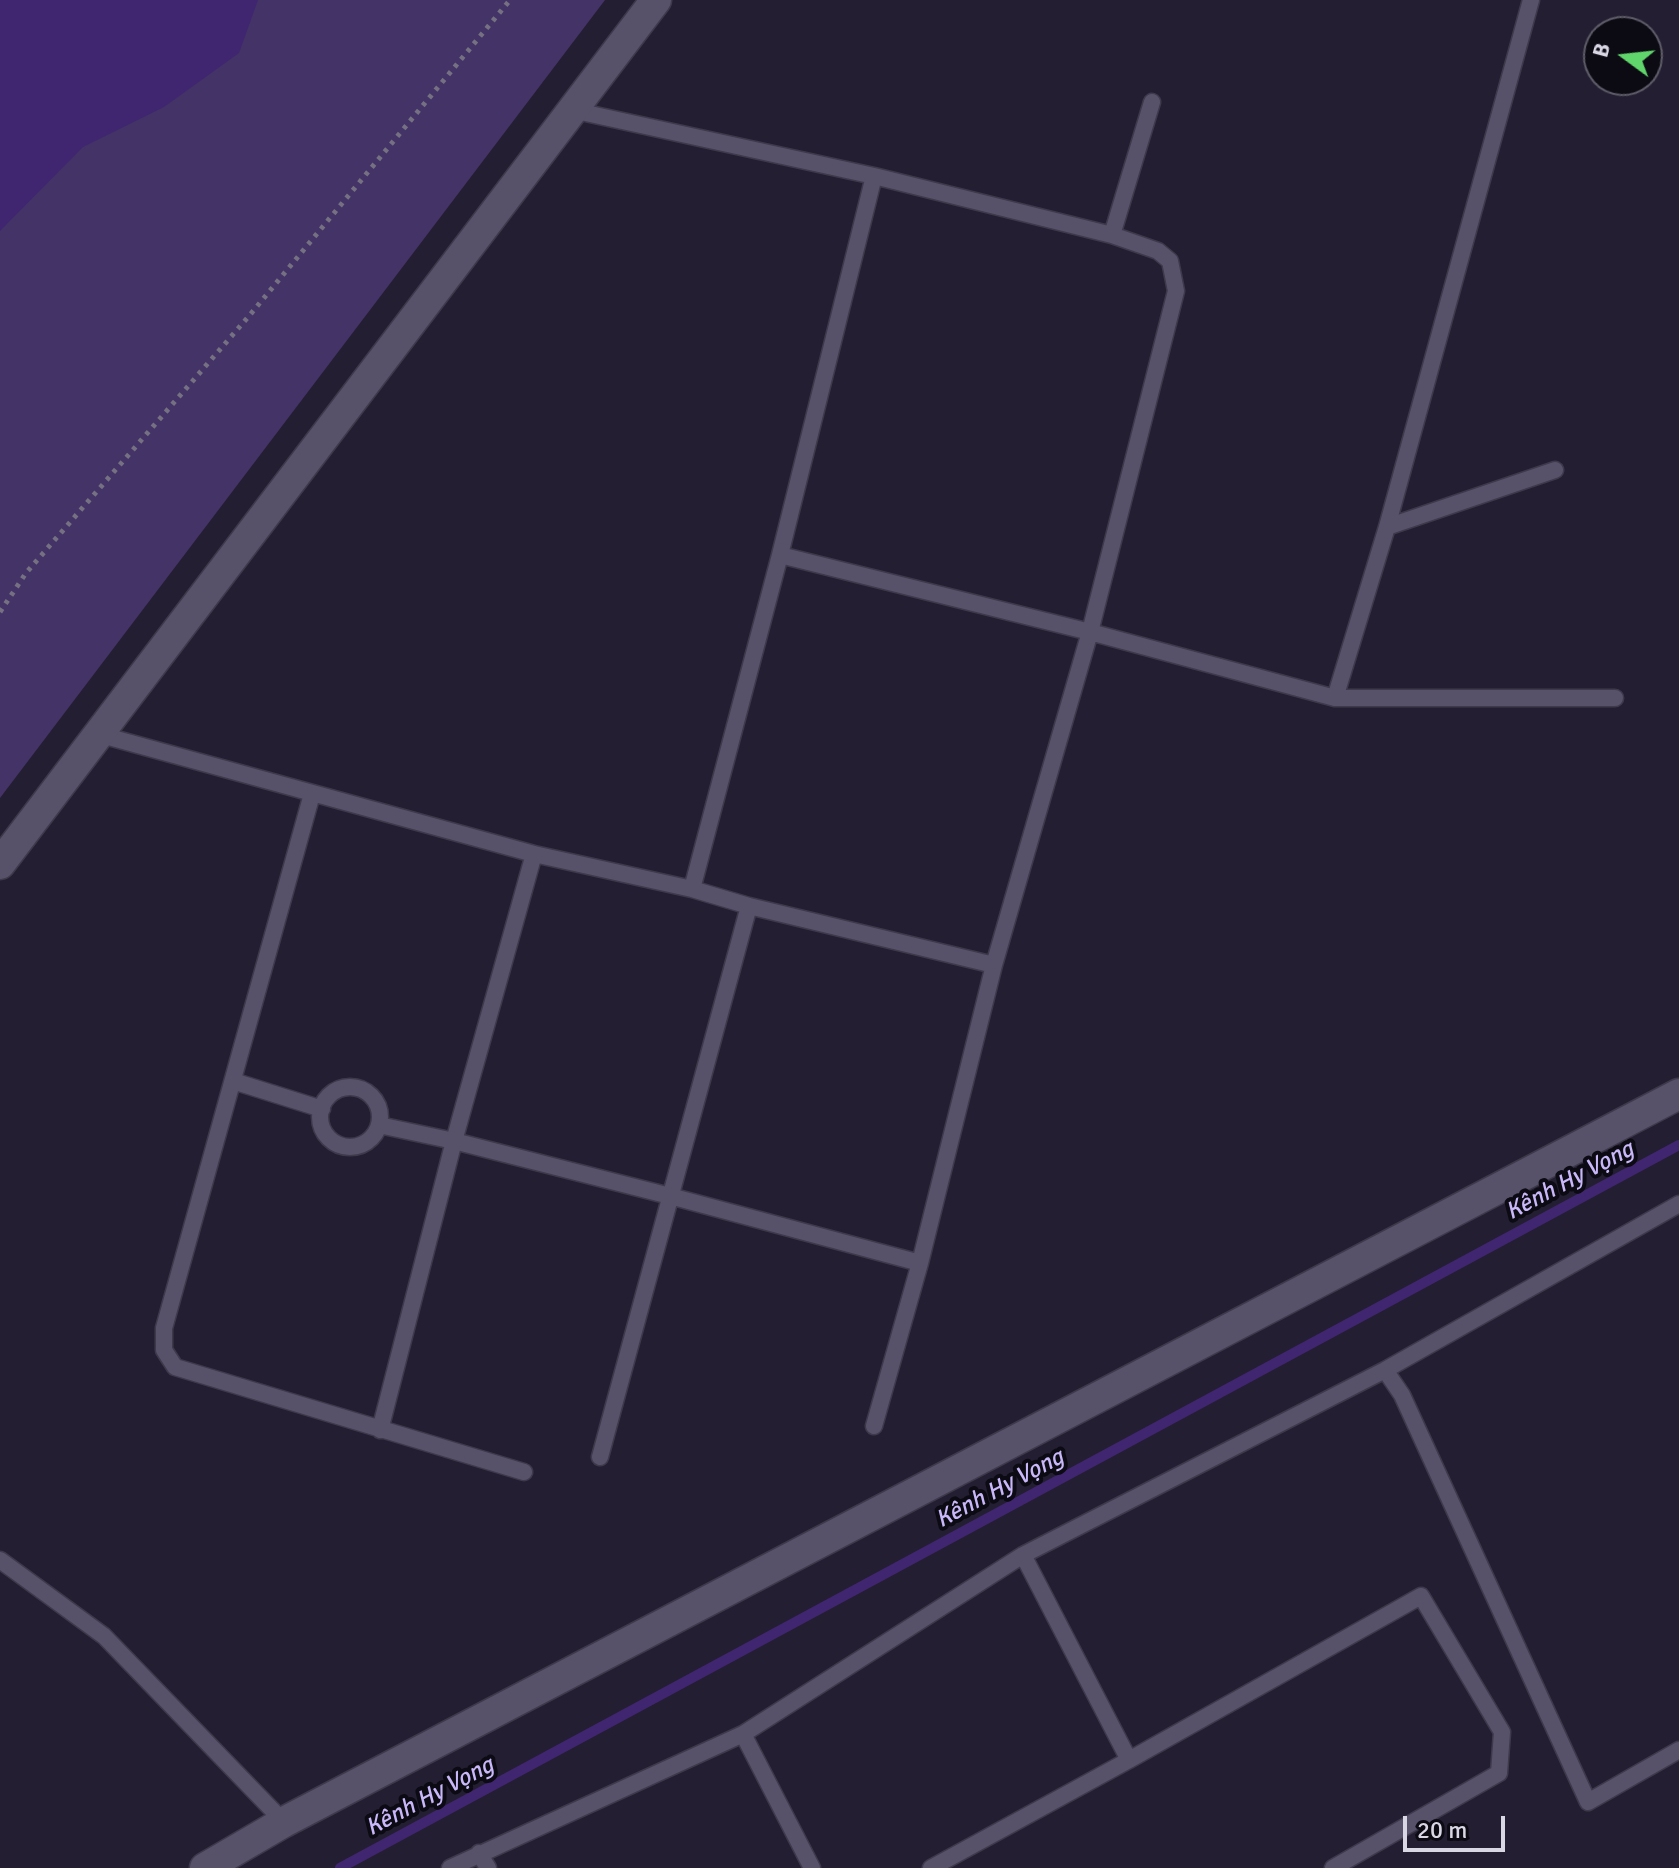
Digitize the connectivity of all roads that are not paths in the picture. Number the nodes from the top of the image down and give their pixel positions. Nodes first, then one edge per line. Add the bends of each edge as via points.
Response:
1 (656, 0) edge
2 (1531, 0) edge
3 (1152, 102) dead end
4 (572, 110) junction
5 (874, 176) junction
6 (1112, 235) junction
7 (1555, 470) dead end
8 (1387, 527) junction
9 (780, 555) junction
10 (1090, 632) junction
11 (1335, 698) junction
12 (1615, 698) dead end
13 (98, 734) junction
14 (312, 794) junction
15 (534, 854) junction
16 (0, 864) edge
17 (692, 889) junction
18 (749, 906) junction
19 (994, 965) junction
20 (233, 1081) junction
21 (1679, 1094) edge
22 (322, 1109) junction
23 (379, 1125) junction
24 (454, 1141) junction
25 (670, 1196) junction
26 (1679, 1204) edge
27 (920, 1263) junction
28 (1385, 1370) junction
29 (874, 1426) dead end
30 (380, 1430) junction
31 (600, 1457) dead end
32 (524, 1472) dead end
33 (1023, 1555) junction
34 (0, 1560) edge
35 (743, 1734) junction
36 (1679, 1750) edge
37 (1129, 1760) junction
38 (284, 1822) junction
39 (479, 1853) junction
40 (205, 1868) edge
41 (450, 1868) edge
42 (488, 1868) edge
43 (812, 1868) edge
44 (931, 1868) edge
45 (1333, 1868) edge

1 - 4 street
2 - 8 lane
3 - 6 lane
4 - 5 lane
4 - 13 street
5 - 6 lane
5 - 9 lane
6 - 10 lane via 1158,251 1170,261 1176,291
7 - 8 lane
8 - 11 lane
9 - 10 lane
9 - 17 lane
10 - 11 lane
10 - 19 lane
11 - 12 lane
13 - 14 lane
13 - 16 street
14 - 15 lane
14 - 20 lane
15 - 17 lane
15 - 24 lane
17 - 18 lane
18 - 19 lane
18 - 25 lane
19 - 27 lane
20 - 22 lane
20 - 30 lane via 164,1328 164,1350 175,1367
21 - 38 street
22 - 23 lane via 324,1131 337,1144 356,1147 372,1138
22 - 23 lane via 330,1094 360,1088 376,1101
23 - 24 lane
24 - 25 lane
24 - 30 lane
25 - 27 lane
25 - 31 lane
26 - 28 lane
27 - 29 lane
28 - 33 lane
28 - 36 lane via 1402,1395 1588,1802
30 - 32 lane
33 - 35 lane
33 - 37 lane
34 - 38 lane via 104,1636
35 - 39 lane
35 - 43 lane
37 - 44 lane
37 - 45 lane via 1421,1596 1502,1732 1499,1773
38 - 40 street
39 - 41 lane
39 - 42 lane

